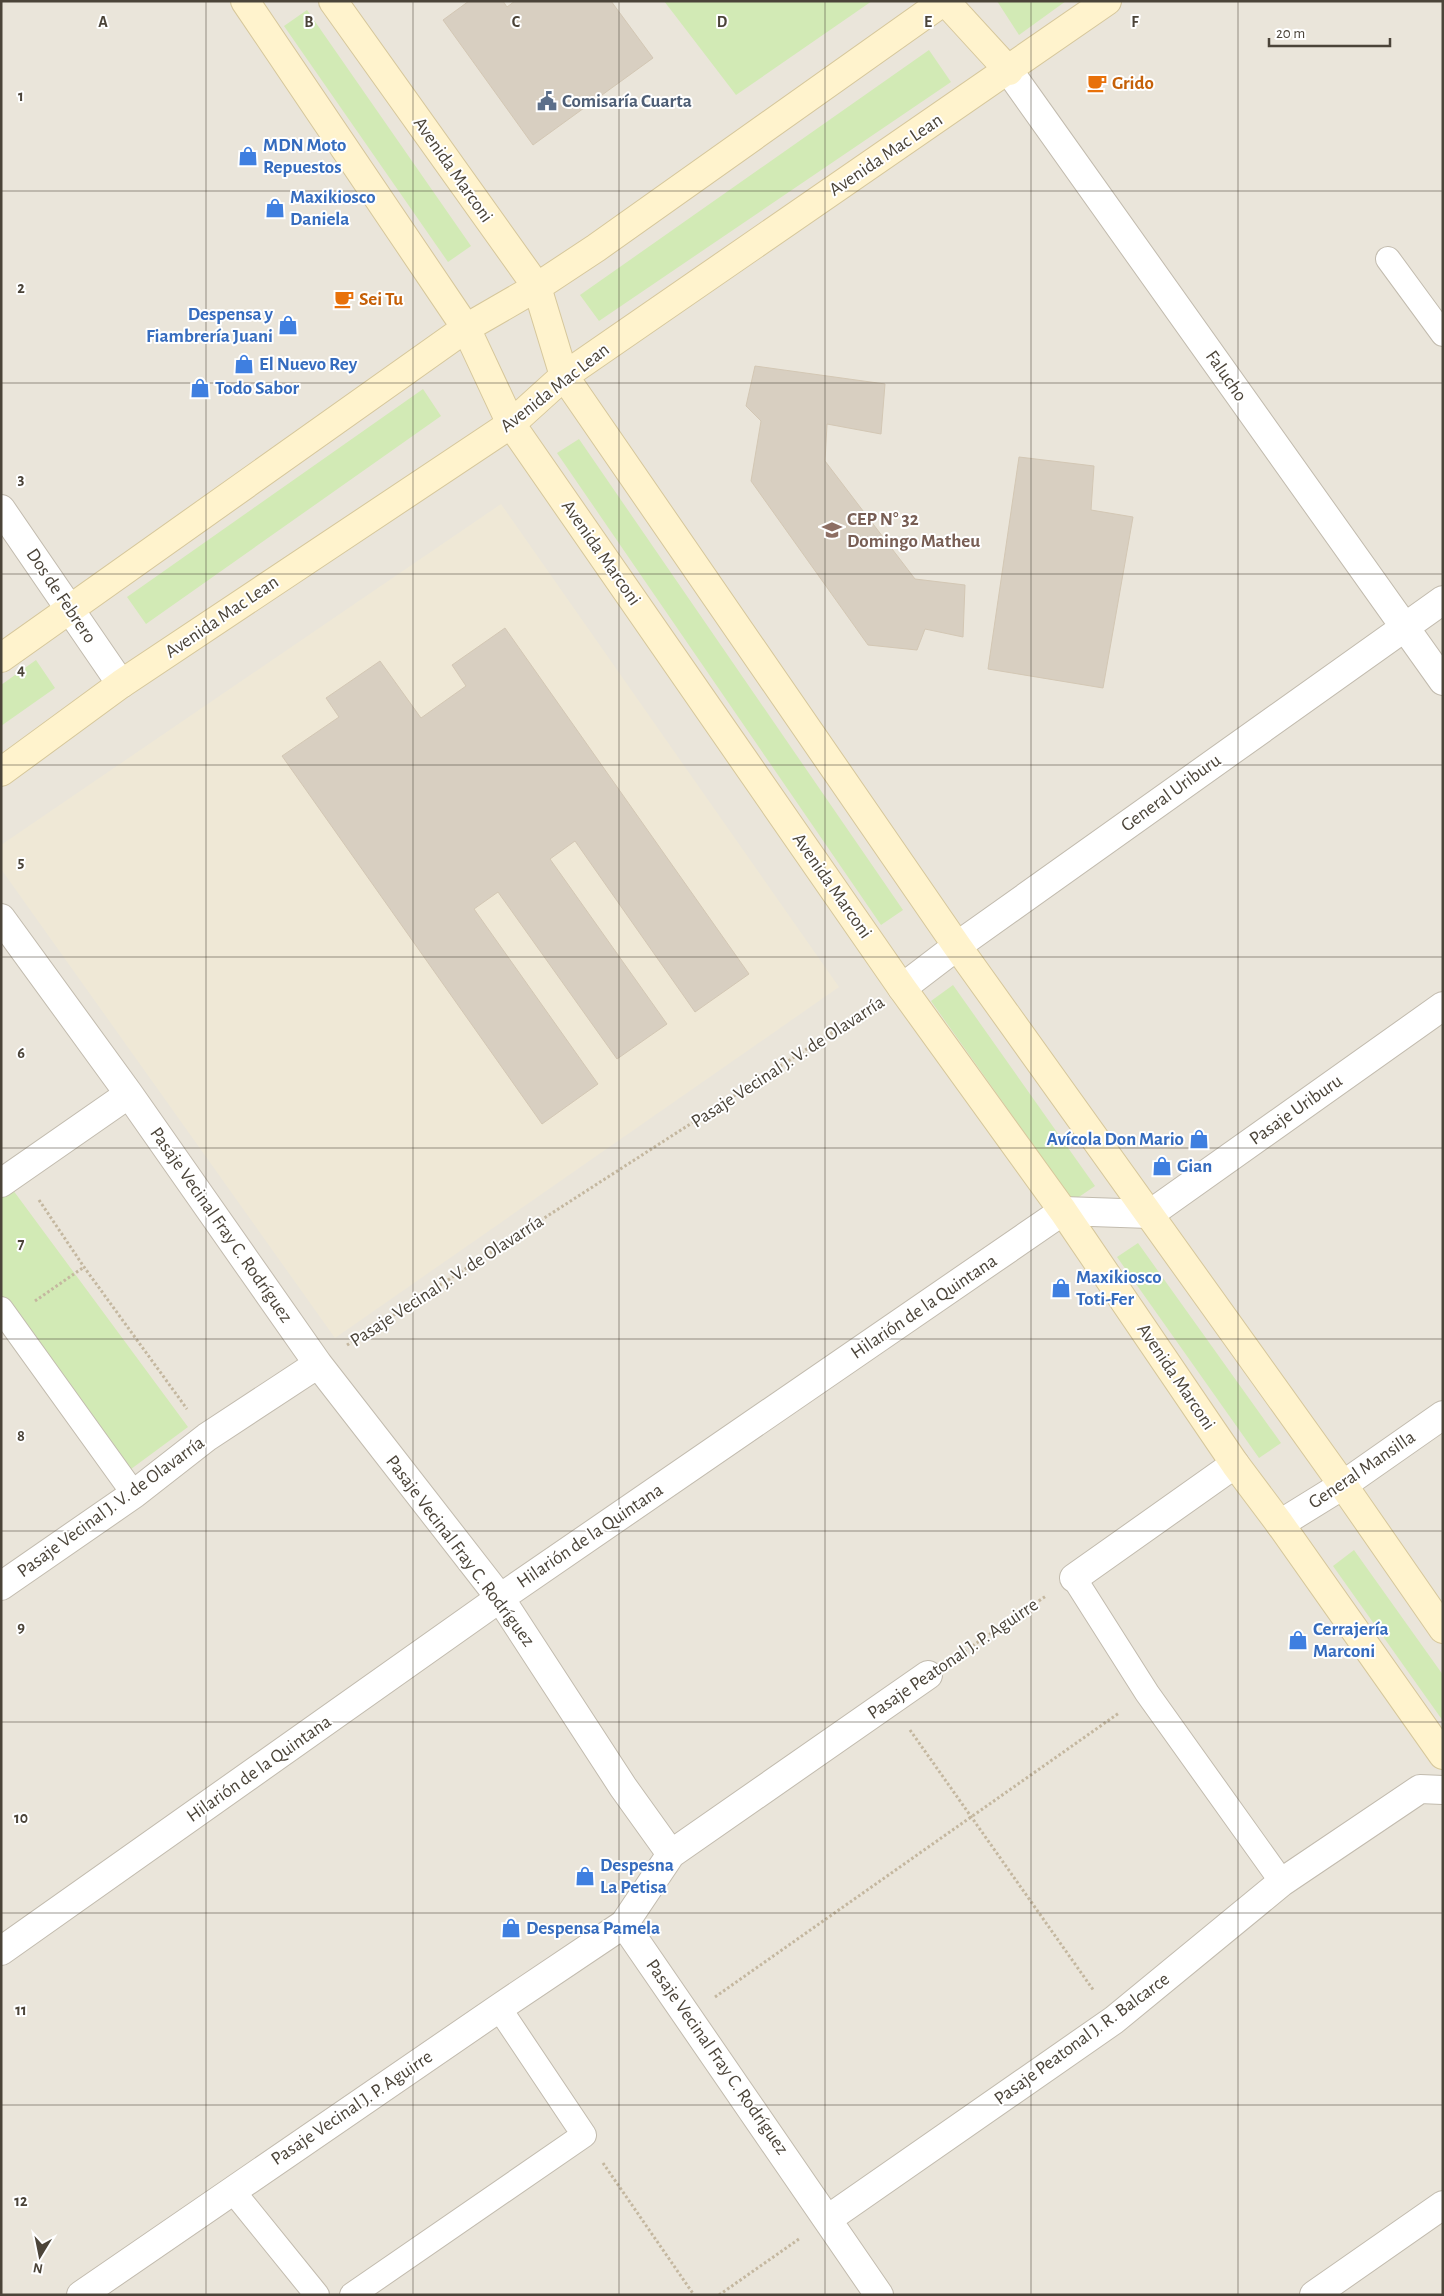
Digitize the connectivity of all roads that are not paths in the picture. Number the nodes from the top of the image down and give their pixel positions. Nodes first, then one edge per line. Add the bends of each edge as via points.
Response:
1 (245, 1) edge
2 (333, 1) edge
3 (945, 1) edge
4 (1108, 1) edge
5 (1009, 71) junction
6 (1388, 259) dead end
7 (536, 287) junction
8 (466, 328) junction
9 (1443, 334) edge
10 (564, 376) junction
11 (511, 424) junction
12 (1, 509) edge
13 (1443, 600) edge
14 (70, 609) junction
15 (1404, 626) junction
16 (1, 658) edge
17 (1443, 681) edge
18 (121, 684) junction
19 (1, 772) edge
20 (1, 918) edge
21 (957, 946) junction
22 (902, 988) junction
23 (1443, 1006) edge
24 (129, 1094) junction
25 (10, 1176) edge
26 (1063, 1211) junction
27 (1150, 1214) junction
28 (5, 1314) edge
29 (318, 1364) junction
30 (1443, 1414) edge
31 (1235, 1464) junction
32 (1343, 1484) junction
33 (134, 1494) junction
34 (1280, 1524) junction
35 (1074, 1578) joint
36 (1, 1586) edge
37 (500, 1598) junction
38 (1443, 1629) edge
39 (928, 1675) road end
40 (1443, 1755) edge
41 (1443, 1790) edge
42 (671, 1854) junction
43 (1282, 1882) junction
44 (624, 1924) junction
45 (1, 1951) edge
46 (499, 2008) junction
47 (232, 2190) junction
48 (1443, 2206) edge
49 (828, 2219) junction
50 (81, 2295) edge
51 (317, 2295) edge
52 (352, 2295) edge
53 (879, 2295) edge
54 (1314, 2295) edge

1 - 8 main road, Avenida Marconi
2 - 7 main road, Avenida Marconi
3 - 5 main road
3 - 7 main road
4 - 5 main road, Avenida Mac Lean
5 - 10 main road, Avenida Mac Lean
5 - 15 street, Falucho
6 - 9 lane
7 - 8 main road
7 - 10 main road, Avenida Marconi
8 - 11 main road, Avenida Marconi
8 - 14 main road
10 - 11 main road, Avenida Mac Lean
10 - 21 main road, Avenida Marconi
11 - 18 main road, Avenida Mac Lean
11 - 22 main road, Avenida Marconi
12 - 14 street, Dos de Febrero
13 - 15 street, General Uriburu
14 - 16 main road
14 - 18 street, Dos de Febrero
15 - 17 street, Falucho
15 - 21 street, General Uriburu
18 - 19 main road, Avenida Mac Lean
20 - 24 street, Pasaje Vecinal Fray C. Rodríguez
21 - 22 street, General Uriburu
21 - 27 main road, Avenida Marconi
22 - 26 main road, Avenida Marconi
23 - 27 street, Pasaje Uriburu
24 - 25 street
24 - 29 street, Pasaje Vecinal Fray C. Rodríguez
26 - 27 street
26 - 31 main road, Avenida Marconi
26 - 37 street, Hilarión de la Quintana
27 - 32 main road, Avenida Marconi
28 - 33 lane
29 - 33 street, Pasaje Vecinal J. V. de Olavarría via 207,1437
29 - 37 street, Pasaje Vecinal Fray C. Rodríguez
30 - 32 street, General Mansilla
31 - 34 main road, Avenida Marconi
31 - 35 street
32 - 34 street, General Mansilla
32 - 38 main road, Avenida Marconi
33 - 36 street, Pasaje Vecinal J. V. de Olavarría
34 - 40 main road, Avenida Marconi
35 - 43 lane via 1147,1693
37 - 42 street, Pasaje Vecinal Fray C. Rodríguez via 623,1787
37 - 45 street, Hilarión de la Quintana
39 - 42 street, Pasaje Peatonal J. P. Aguirre
41 - 43 street, Pasaje Peatonal J. R. Balcarce via 1420,1789
42 - 44 street
43 - 49 street, Pasaje Peatonal J. R. Balcarce via 1114,2020
44 - 46 street, Pasaje Vecinal J. P. Aguirre
44 - 49 street, Pasaje Vecinal Fray C. Rodríguez
46 - 47 street, Pasaje Vecinal J. P. Aguirre
46 - 52 lane via 584,2135
47 - 50 street, Pasaje Vecinal J. P. Aguirre
47 - 51 lane
48 - 54 street
49 - 53 street, Pasaje Vecinal Fray C. Rodríguez

